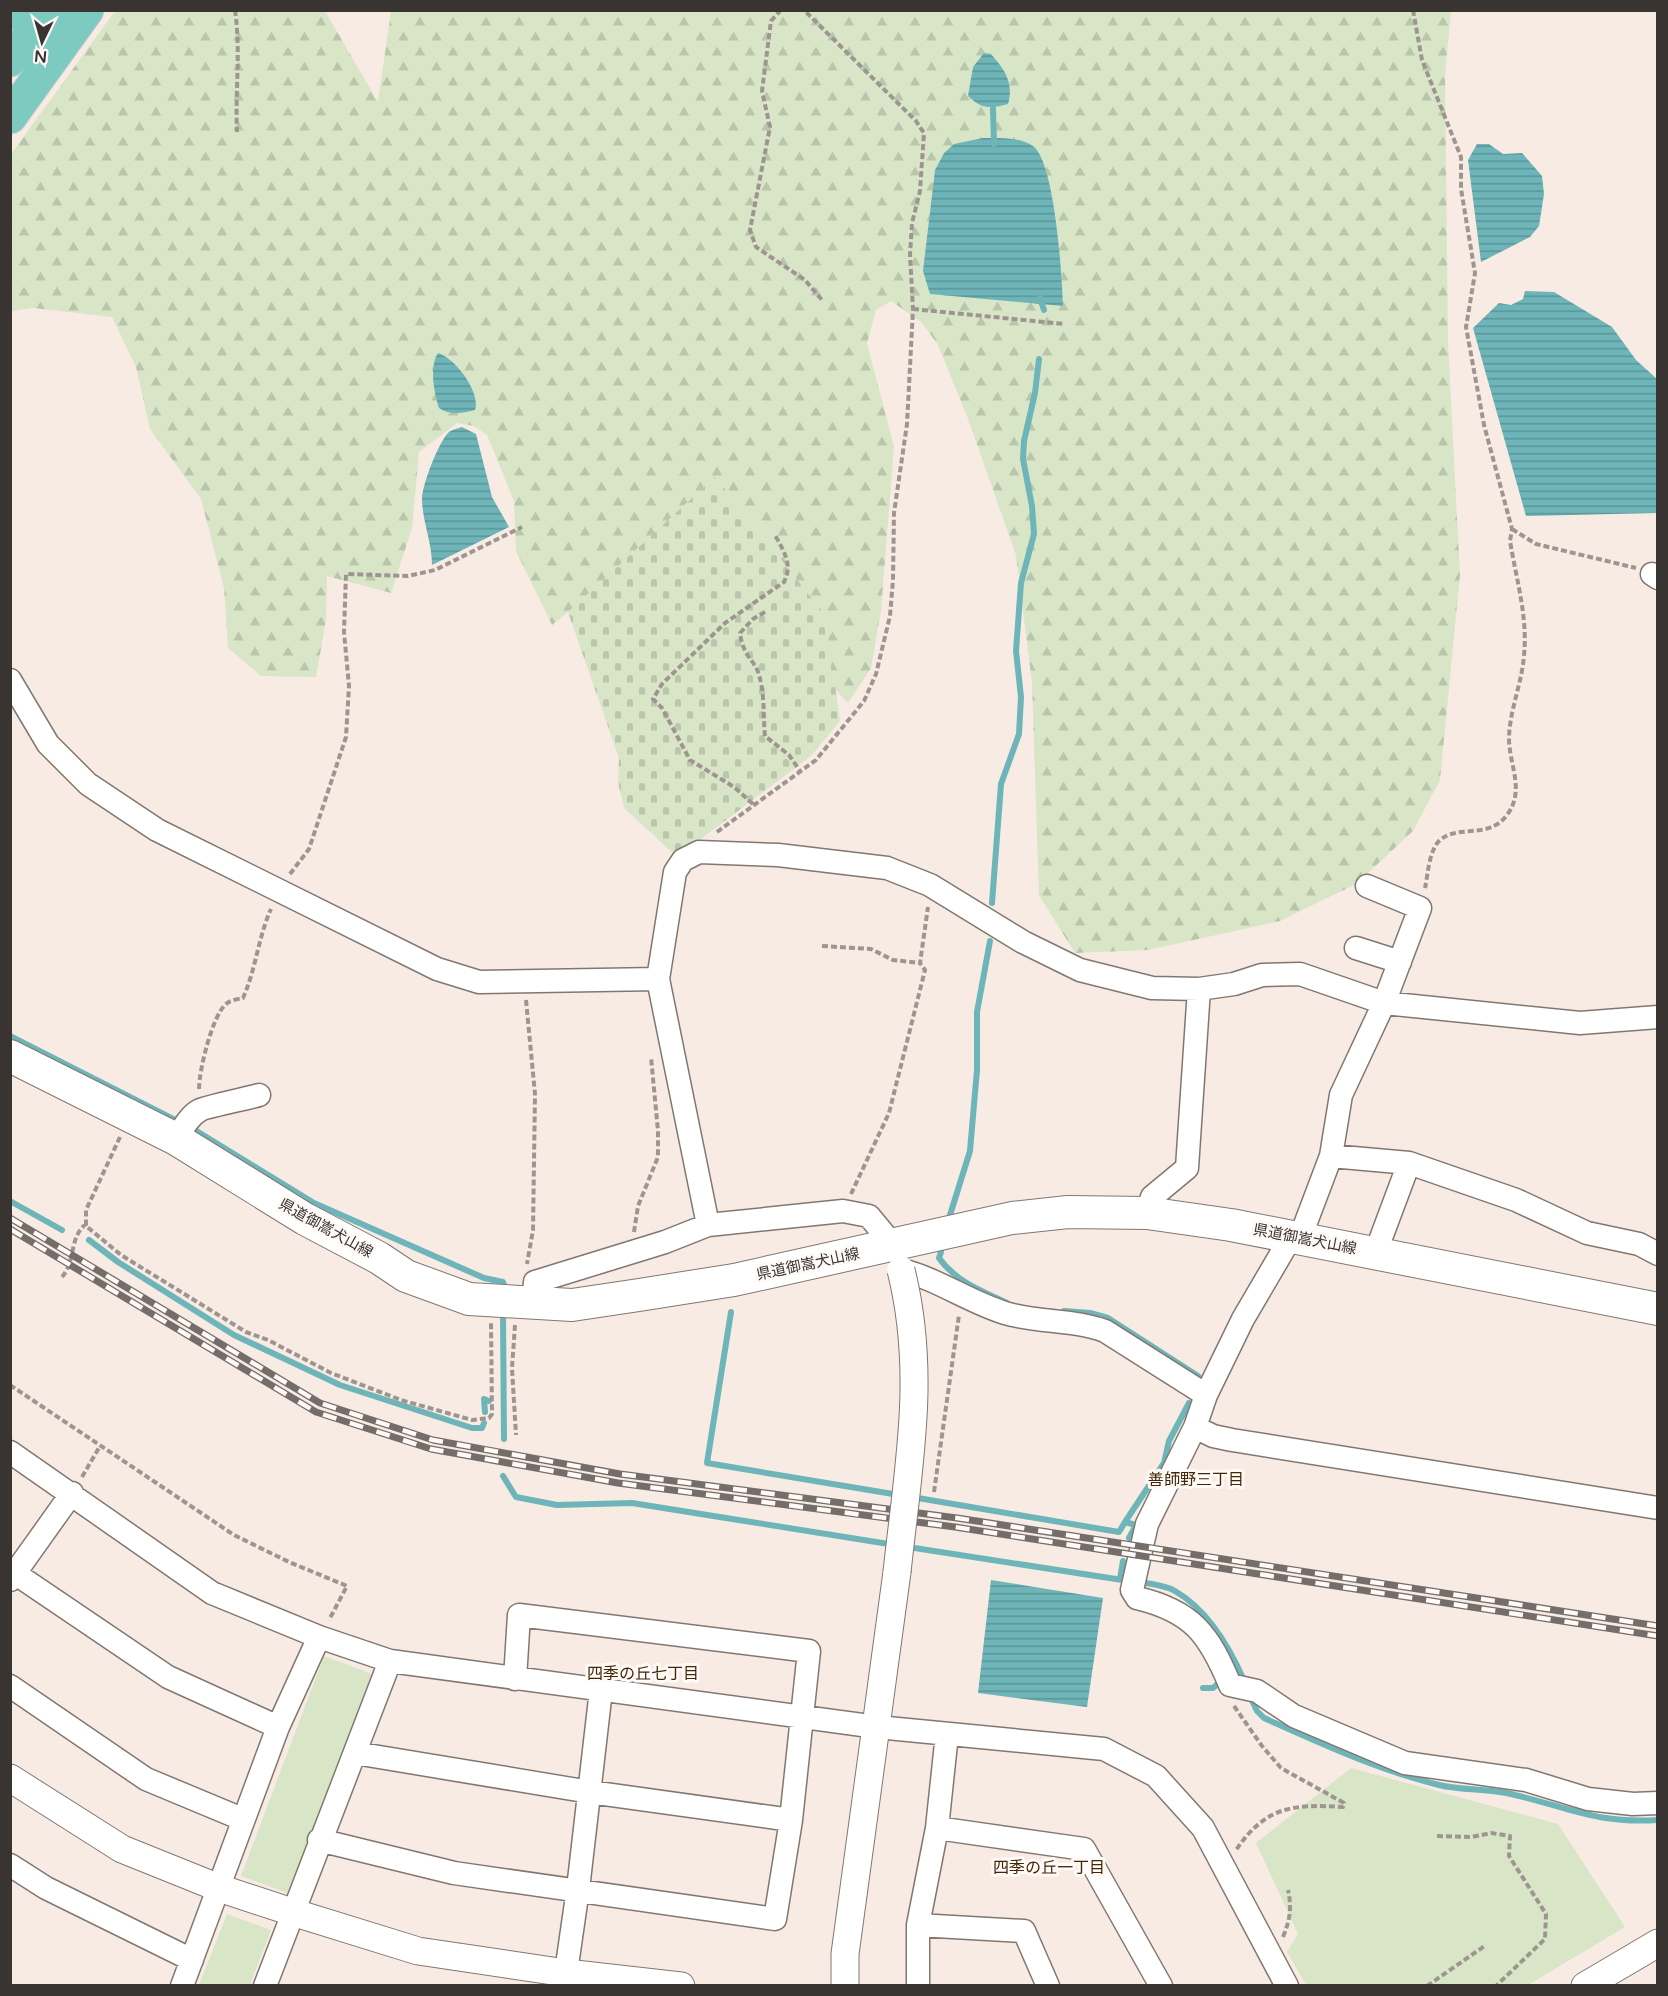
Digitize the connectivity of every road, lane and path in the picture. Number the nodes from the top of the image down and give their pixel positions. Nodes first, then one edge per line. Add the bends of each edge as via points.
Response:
1 (51, 10) edge
2 (87, 10) edge
3 (235, 10) edge
4 (781, 10) edge
5 (804, 10) edge
6 (1413, 10) edge
7 (10, 60) edge
8 (10, 117) edge
9 (237, 132) dead end
10 (822, 300) dead end
11 (913, 309) junction
12 (1064, 324) dead end
13 (522, 527) dead end
14 (1512, 529) junction
15 (776, 535) dead end
16 (1655, 576) edge
17 (765, 612) dead end
18 (10, 680) edge
19 (800, 771) junction
20 (753, 804) junction
21 (707, 852) junction
22 (930, 885) junction
23 (1367, 886) dead end
24 (279, 890) junction
25 (1420, 908) junction
26 (822, 946) dead end
27 (1356, 948) dead end
28 (1400, 962) junction
29 (921, 963) junction
30 (658, 979) junction
31 (524, 983) junction
32 (1199, 989) junction
33 (1384, 1003) junction
34 (1658, 1017) edge
35 (666, 1020) junction
36 (10, 1056) edge
37 (259, 1095) dead end
38 (130, 1116) junction
39 (186, 1126) junction
40 (1331, 1156) junction
41 (1409, 1163) junction
42 (843, 1211) junction
43 (1147, 1213) junction
44 (86, 1223) junction
45 (708, 1225) junction
46 (1296, 1238) junction
47 (638, 1250) junction
48 (1375, 1254) junction
49 (1658, 1254) edge
50 (897, 1258) junction
51 (62, 1277) dead end
52 (964, 1294) junction
53 (519, 1298) junction
54 (1658, 1309) edge
55 (10, 1385) edge
56 (1206, 1395) junction
57 (1195, 1427) junction
58 (516, 1435) dead end
59 (100, 1446) junction
60 (10, 1452) edge
61 (77, 1485) junction
62 (934, 1492) dead end
63 (1658, 1508) edge
64 (12, 1574) edge
65 (319, 1637) junction
66 (390, 1661) junction
67 (515, 1678) junction
68 (1230, 1685) junction
69 (10, 1686) edge
70 (601, 1690) junction
71 (803, 1717) junction
72 (278, 1727) junction
73 (877, 1727) junction
74 (947, 1734) junction
75 (355, 1753) junction
76 (10, 1778) edge
77 (590, 1792) junction
78 (1658, 1803) edge
79 (242, 1819) junction
80 (791, 1820) junction
81 (937, 1828) junction
82 (1437, 1836) dead end
83 (319, 1840) junction
84 (10, 1865) edge
85 (1224, 1868) junction
86 (219, 1888) junction
87 (578, 1889) junction
88 (1288, 1890) dead end
89 (292, 1912) junction
90 (918, 1925) junction
91 (1658, 1943) edge
92 (1486, 1945) dead end
93 (1267, 1947) junction
94 (192, 1960) junction
95 (565, 1979) edge
96 (182, 1986) edge
97 (265, 1986) edge
98 (681, 1986) edge
99 (845, 1986) edge
100 (918, 1986) edge
101 (1048, 1986) edge
102 (1161, 1986) edge
103 (1287, 1986) edge
104 (1427, 1986) edge
105 (1496, 1986) edge
106 (1585, 1986) edge

1 - 7 highway
2 - 8 highway
3 - 9 path via 240,70 235,95
4 - 10 path via 771,21 762,91 770,127 750,230 756,247 805,280
5 - 11 path via 924,133 912,234
6 - 14 path via 1422,60 1461,157 1461,189 1475,273 1466,327 1484,425
11 - 12 path
11 - 19 path via 907,424 894,513 894,580 876,674 864,701 816,760
13 - 24 path via 435,570 408,576 345,574 344,632 349,677 346,737 309,849
14 - 16 path via 1536,544 1622,564
14 - 25 path via 1510,541 1524,633 1509,742 1517,789 1513,807 1499,824 1486,830 1440,840 1433,852
15 - 20 path via 789,563 784,582 725,623 662,684 653,699 662,708 690,760 734,787
17 - 19 path via 740,633 741,645 759,673 765,736 789,755
18 - 24 street via 48,744 88,784 157,830
19 - 20 path
20 - 21 path via 709,838
21 - 22 street via 778,855 887,868
21 - 30 street via 683,860 675,872
22 - 29 path
22 - 32 street via 1023,942 1080,970 1152,988
23 - 25 street
24 - 31 street via 437,969 479,981
24 - 39 path via 264,925 252,979 243,998 227,1003 221,1010
25 - 28 street
26 - 29 path via 871,949 893,960
27 - 28 street
28 - 33 street
29 - 42 path via 925,970 889,1113
30 - 31 street
30 - 35 street
31 - 53 path via 535,1094 535,1180 530,1257
32 - 33 street via 1262,975 1300,974
32 - 43 street via 1187,1168 1152,1197
33 - 34 street via 1580,1023
33 - 40 street via 1341,1095
35 - 45 street
35 - 47 path via 653,1029 650,1048 658,1157 638,1206 634,1232
36 - 38 main road, 県道御嵩犬山線
37 - 39 street via 232,1103
38 - 39 main road, 県道御嵩犬山線
38 - 44 path via 86,1210
39 - 53 main road, 県道御嵩犬山線 via 305,1219 406,1276 469,1299
40 - 41 street
40 - 46 street
41 - 48 street
41 - 49 street via 1516,1200 1587,1233 1639,1244
42 - 45 street
42 - 50 street via 869,1216
43 - 46 main road, 県道御嵩犬山線 via 1231,1224
43 - 50 main road, 県道御嵩犬山線 via 1068,1212 1012,1218
44 - 51 path via 77,1231 69,1268
44 - 53 path via 121,1255 246,1332 331,1373 401,1400 472,1420 492,1414
45 - 47 street
46 - 48 main road, 県道御嵩犬山線
46 - 56 street via 1243,1319
47 - 53 street via 535,1282
48 - 54 main road, 県道御嵩犬山線
50 - 52 street
50 - 53 main road, 県道御嵩犬山線 via 572,1305
50 - 73 street, bridge via 911,1311 916,1371 897,1572
52 - 56 street via 1029,1320 1087,1324 1105,1331
52 - 62 path
53 - 58 path via 512,1351
55 - 59 path
56 - 57 street
57 - 63 street via 1232,1440
57 - 68 street via 1148,1524 1135,1579 1137,1598 1167,1605 1192,1621 1219,1657
59 - 61 path
59 - 65 path via 234,1535 347,1586
60 - 61 street
61 - 64 street
61 - 65 street via 212,1593
64 - 72 street via 168,1677
65 - 66 street
65 - 72 street
66 - 67 street
66 - 75 street
67 - 70 street
67 - 71 street via 519,1615 809,1651
68 - 78 street via 1257,1691 1294,1716 1405,1763 1526,1779 1588,1799
68 - 85 path via 1235,1708 1281,1767 1344,1803 1343,1807 1282,1808 1249,1831
69 - 79 street via 146,1779
70 - 71 street
70 - 77 street
71 - 73 street
71 - 80 street
72 - 79 street
73 - 74 street
73 - 99 street via 845,1954
74 - 81 street
74 - 85 street via 1104,1749 1156,1776 1203,1828
75 - 77 street
75 - 83 street
76 - 86 street via 122,1849
77 - 80 street
77 - 87 street
79 - 86 street
80 - 87 street via 775,1918
81 - 90 street
81 - 102 street via 1084,1849
82 - 105 path via 1510,1836 1509,1856 1546,1914 1545,1939
83 - 87 street via 454,1873
83 - 89 street
84 - 94 street via 46,1888
85 - 93 street
86 - 89 street
86 - 94 street
87 - 95 street
88 - 93 path via 1289,1923 1283,1937
89 - 95 street via 418,1951
89 - 97 street
90 - 100 street
90 - 101 street via 1024,1931
91 - 106 street
92 - 104 path
93 - 103 street
94 - 96 street
95 - 98 street

